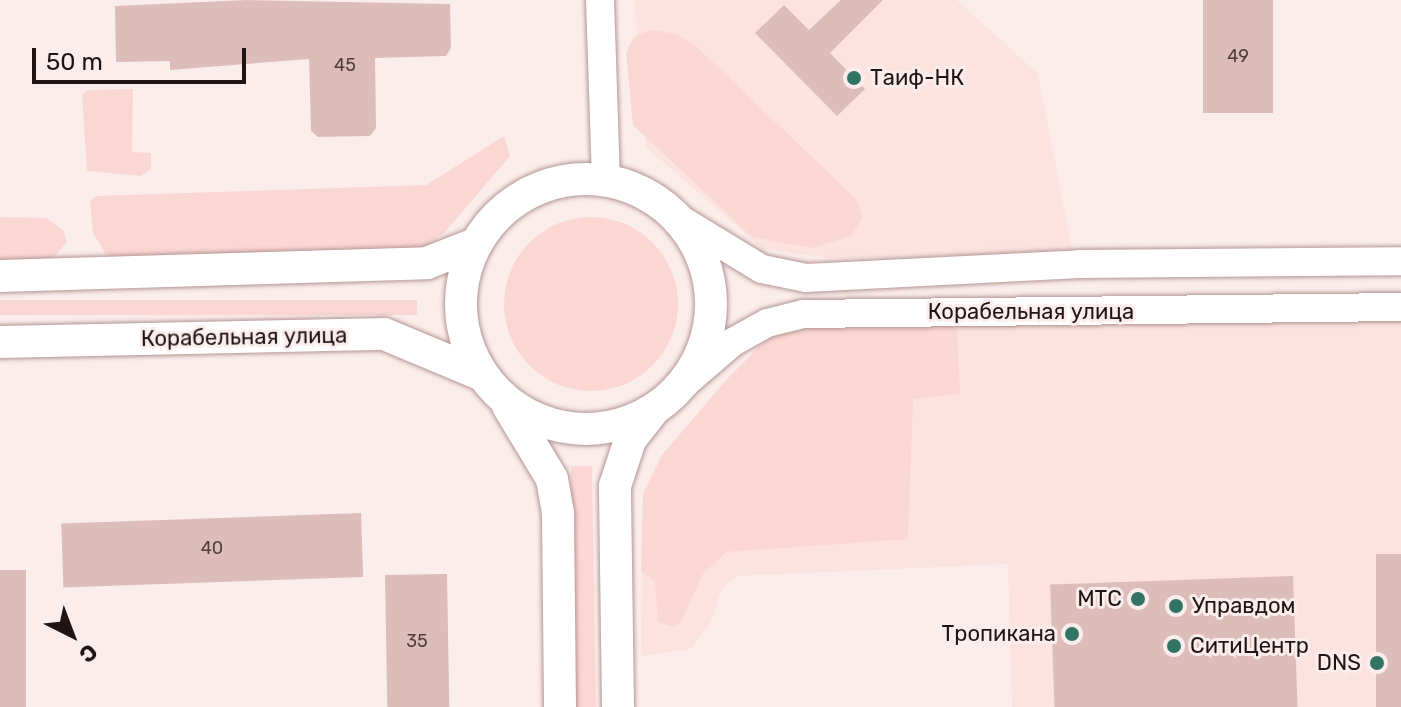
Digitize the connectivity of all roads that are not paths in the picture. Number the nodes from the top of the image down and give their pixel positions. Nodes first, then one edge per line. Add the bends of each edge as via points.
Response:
1 (600, 0) edge
2 (606, 180) junction
3 (678, 218) junction
4 (475, 244) junction
5 (1401, 261) edge
6 (0, 276) edge
7 (1401, 307) edge
8 (0, 342) edge
9 (480, 374) junction
10 (683, 385) junction
11 (507, 403) junction
12 (652, 411) junction
13 (560, 707) edge
14 (618, 707) edge

1 - 2 street
2 - 3 main road, Корабельная улица via 640,189
2 - 4 main road, Корабельная улица via 538,187 502,210
3 - 5 street, Корабельная улица via 762,269 806,278 1080,264
3 - 10 main road, Корабельная улица via 700,251 712,287 702,356
4 - 6 main road, Корабельная улица via 427,263
4 - 9 main road, Корабельная улица via 463,275 460,309
7 - 10 street, Корабельная улица via 803,314 767,323 733,342
8 - 9 main road, Корабельная улица via 384,334
9 - 11 main road, Корабельная улица
10 - 12 main road, Корабельная улица
11 - 12 main road, Корабельная улица via 540,422 578,430 617,427
11 - 13 main road via 552,479 558,514
12 - 14 main road via 630,440 615,486

